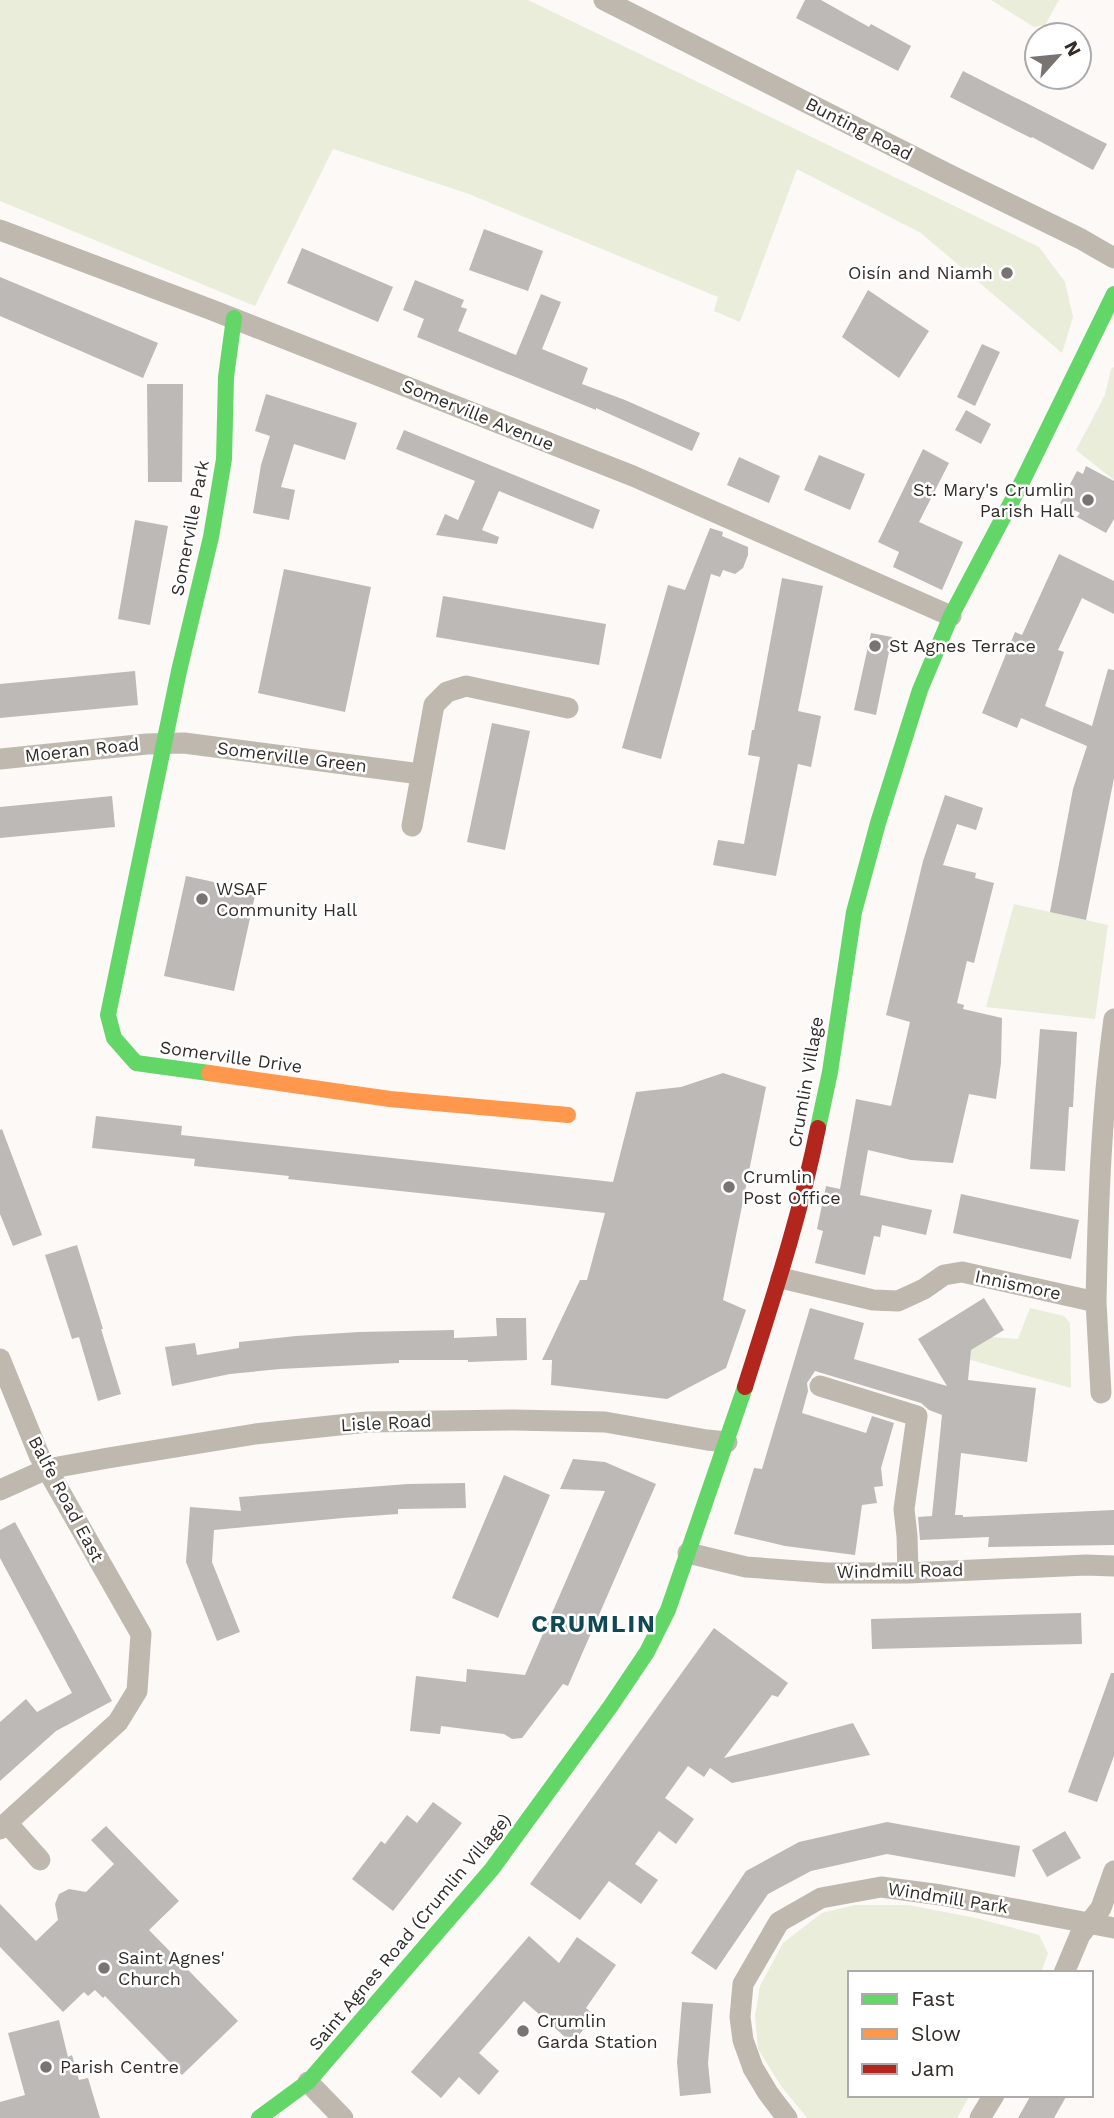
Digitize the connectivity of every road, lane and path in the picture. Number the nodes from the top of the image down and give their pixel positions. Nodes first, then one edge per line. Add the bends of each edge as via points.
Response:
1 (604, 0) edge
2 (0, 230) edge
3 (1114, 258) edge
4 (1114, 294) edge
5 (234, 318) junction
6 (951, 616) junction
7 (568, 708) dead end
8 (164, 743) junction
9 (0, 759) edge
10 (420, 774) junction
11 (412, 826) dead end
12 (1114, 1019) edge
13 (569, 1115) dead end
14 (781, 1278) junction
15 (1096, 1302) junction
16 (0, 1359) edge
17 (820, 1386) dead end
18 (1101, 1393) dead end
19 (727, 1442) junction
20 (47, 1469) junction
21 (0, 1490) edge
22 (688, 1553) junction
23 (1114, 1566) edge
24 (908, 1573) junction
25 (4, 1826) edge
26 (40, 1860) dead end
27 (1114, 1871) edge
28 (1089, 1923) junction
29 (1114, 1928) edge
30 (1064, 1971) edge
31 (308, 2082) junction
32 (993, 2097) edge
33 (259, 2118) edge
34 (343, 2118) edge
35 (788, 2118) edge
36 (980, 2118) edge

1 - 3 street, Bunting Road
2 - 5 street, Somerville Avenue
4 - 6 street, Crumlin Village
5 - 6 street, Somerville Avenue via 633,476
5 - 8 street, Somerville Park via 226,377 224,459 214,525
6 - 14 street, Crumlin Village via 920,690 854,912 827,1085
7 - 10 street via 467,686 447,692 434,705
8 - 9 street, Moeran Road
8 - 10 street, Somerville Green
8 - 13 street, Somerville Drive via 108,1015 114,1038 136,1063 390,1099
10 - 11 street
12 - 15 street via 1100,1167
14 - 15 street, Innismore via 873,1300 898,1301 944,1275 962,1272
14 - 19 street, Crumlin Village
15 - 18 street
16 - 20 street, Balfe Road East
17 - 24 street via 918,1416 904,1510
19 - 20 street, Lisle Road via 605,1422 366,1422 256,1434
19 - 22 street, Crumlin Village
20 - 21 street, Lisle Road
20 - 25 street, Balfe Road East via 141,1634 137,1691 118,1722
22 - 24 street, Windmill Road via 746,1567
22 - 31 street, Saint Agnes Road (Crumlin Village) via 647,1652 534,1813 492,1869
23 - 24 street, Windmill Road
25 - 26 street
27 - 28 street via 1101,1908
28 - 29 street, Windmill Park
28 - 30 street
28 - 35 street, Windmill Park via 881,1887 821,1898 779,1922 743,1984 740,2017 753,2068
31 - 33 street, Saint Agnes Road (Crumlin Village)
31 - 34 street
32 - 36 street

